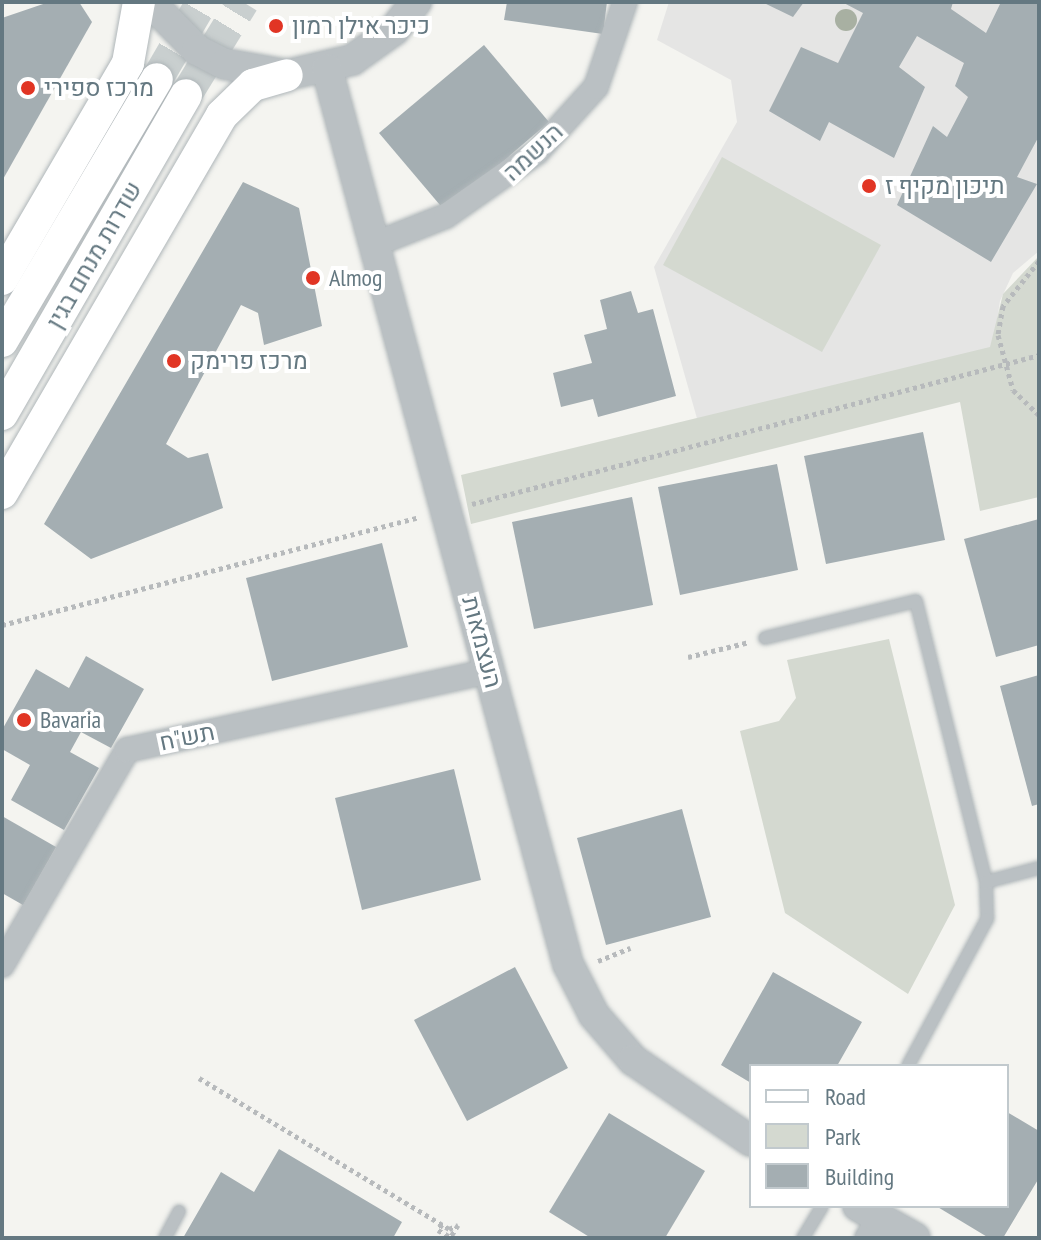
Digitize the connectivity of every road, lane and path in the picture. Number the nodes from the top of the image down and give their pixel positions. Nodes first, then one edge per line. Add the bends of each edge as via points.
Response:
1 (139, 2) edge
2 (150, 2) edge
3 (416, 2) edge
4 (625, 2) edge
5 (327, 69) junction
6 (287, 75) junction
7 (157, 79) tunnel mouth
8 (186, 95) tunnel mouth
9 (378, 243) junction
10 (1039, 261) edge
11 (2, 279) edge
12 (2, 341) edge
13 (1039, 355) edge
14 (1001, 365) junction
15 (2, 414) edge
16 (1039, 415) edge
17 (2, 493) edge
18 (447, 510) junction
19 (2, 625) edge
20 (765, 638) joint
21 (688, 657) dead end
22 (490, 671) junction
23 (1039, 868) edge
24 (986, 882) junction
25 (631, 948) dead end
26 (600, 961) dead end
27 (2, 965) edge
28 (909, 1064) edge
29 (199, 1078) dead end
30 (749, 1140) edge
31 (821, 1208) edge
32 (179, 1212) dead end
33 (868, 1220) edge
34 (442, 1224) junction
35 (165, 1238) edge
36 (450, 1238) edge
37 (803, 1238) edge
38 (915, 1238) edge

1 - 11 main road via 128,63
2 - 6 street via 197,50 240,68
3 - 5 street via 374,47
4 - 9 street, הנשמה via 596,87 537,152 470,202
5 - 6 street
5 - 9 street, העצמאות
6 - 17 main road via 253,85 222,115
7 - 12 main road, שדרות מנחם בגין
8 - 15 main road, שדרות מנחם בגין
9 - 18 street, העצמאות
10 - 14 path via 1003,306
13 - 14 path
14 - 16 path via 1013,390
14 - 18 path
18 - 19 path
18 - 22 street, העצמאות
20 - 21 path
20 - 24 lane via 916,601
22 - 27 street, תש"ח via 127,750
22 - 30 street, העצמאות via 551,915 587,1002 659,1082
23 - 24 lane
24 - 28 lane via 987,919 972,959
25 - 26 path
29 - 34 path
31 - 37 lane
32 - 35 lane
33 - 38 street
34 - 36 path via 438,1230
34 - 36 path via 458,1225

